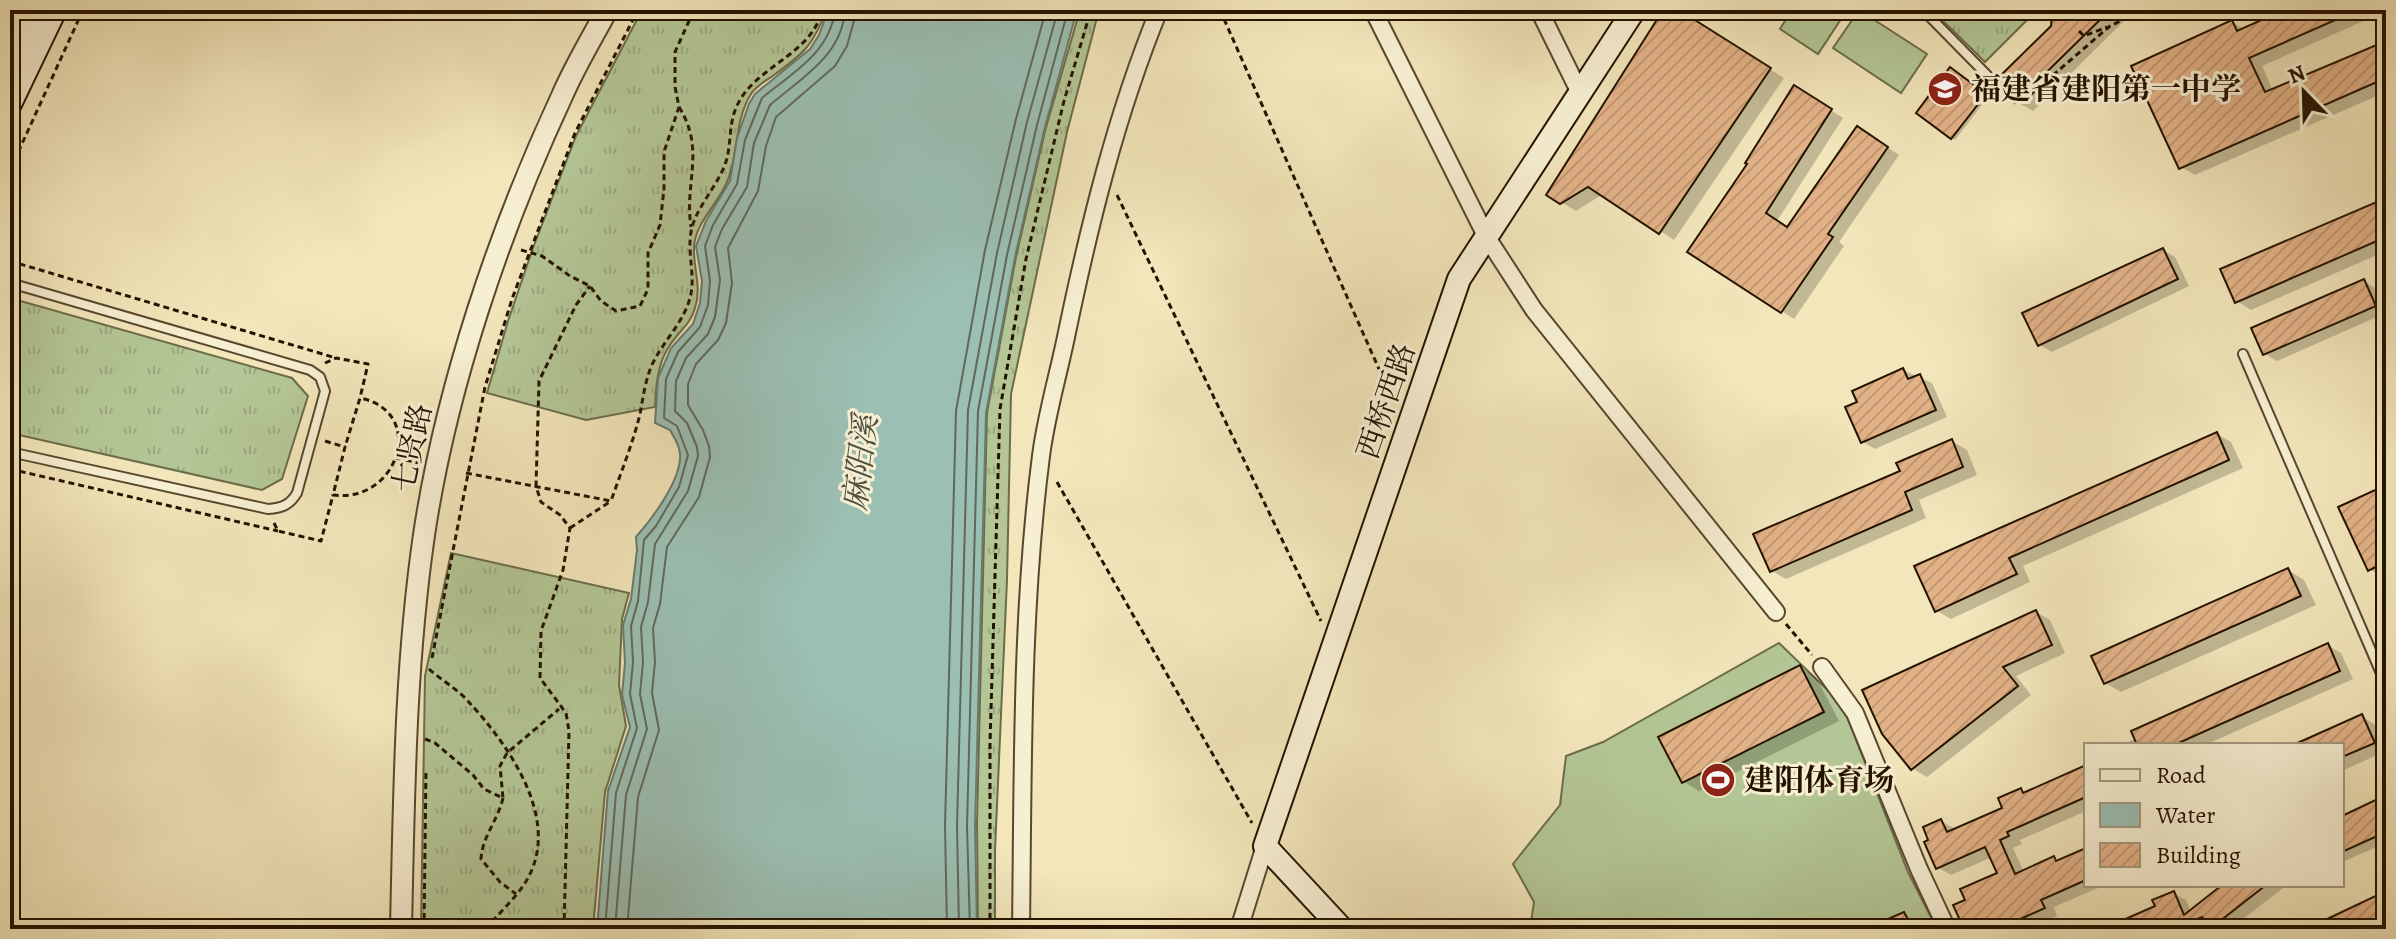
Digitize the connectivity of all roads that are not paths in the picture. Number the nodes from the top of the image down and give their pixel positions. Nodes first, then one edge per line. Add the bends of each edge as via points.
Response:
1 (32, 10) edge
2 (55, 10) edge
3 (607, 10) edge
4 (1159, 10) edge
5 (1373, 10) edge
6 (1539, 10) edge
7 (1634, 10) edge
8 (1923, 10) edge
9 (10, 55) edge
10 (1987, 75) dead end
11 (1580, 93) junction
12 (10, 104) edge
13 (1486, 236) junction
14 (10, 283) edge
15 (2243, 354) dead end
16 (10, 452) edge
17 (1776, 612) road end
18 (1822, 667) road end
19 (2386, 685) edge
20 (1265, 846) junction
21 (401, 929) edge
22 (1021, 929) edge
23 (1239, 929) edge
24 (1342, 929) edge
25 (1947, 929) edge

1 - 9 main road
2 - 12 main road
3 - 21 street, 七贤路 via 563,92 502,242 436,466 405,735
4 - 22 street via 1105,169 1041,454 1029,601
5 - 13 street
6 - 11 street
7 - 11 main road, 西桥西路
8 - 10 lane
11 - 13 main road, 西桥西路
13 - 17 street via 1534,310
13 - 20 main road, 西桥西路 via 1459,279
14 - 16 lane via 310,370 324,386 313,438 292,501 285,506 268,509
15 - 19 lane
18 - 25 street via 1855,713
20 - 23 street
20 - 24 main road

